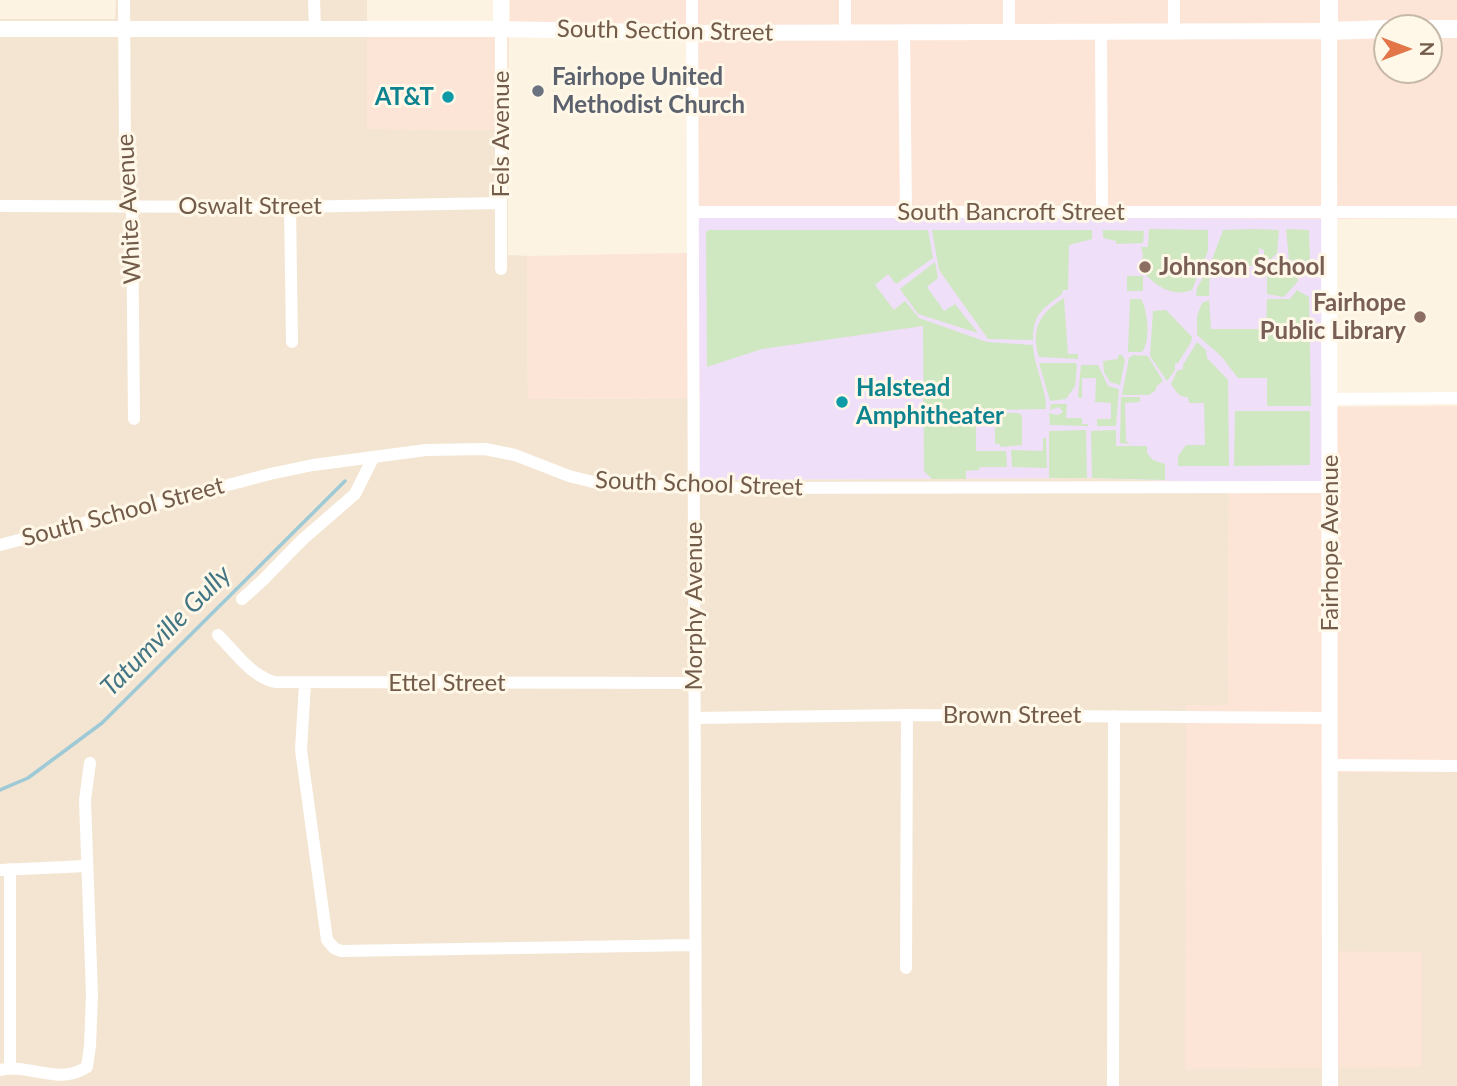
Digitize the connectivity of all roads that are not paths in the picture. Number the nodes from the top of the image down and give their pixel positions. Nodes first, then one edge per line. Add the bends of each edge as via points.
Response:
1 (124, 0) edge
2 (314, 0) edge
3 (501, 0) edge
4 (692, 0) edge
5 (845, 0) edge
6 (1009, 0) edge
7 (1174, 0) edge
8 (1329, 0) edge
9 (314, 28) junction
10 (0, 29) edge
11 (124, 29) junction
12 (501, 29) junction
13 (1373, 30) edge
14 (1329, 31) junction
15 (1174, 32) junction
16 (692, 33) junction
17 (845, 33) junction
18 (904, 33) junction
19 (1009, 33) junction
20 (1101, 33) junction
21 (500, 203) junction
22 (132, 205) junction
23 (0, 206) edge
24 (290, 207) junction
25 (693, 212) junction
26 (905, 212) junction
27 (1329, 212) junction
28 (1457, 212) edge
29 (1102, 213) junction
30 (501, 269) dead end
31 (292, 342) dead end
32 (1457, 398) edge
33 (1331, 399) junction
34 (134, 419) dead end
35 (373, 458) junction
36 (1330, 487) junction
37 (694, 488) junction
38 (0, 545) edge
39 (242, 599) dead end
40 (218, 635) dead end
41 (305, 683) junction
42 (694, 683) junction
43 (907, 715) junction
44 (1114, 716) junction
45 (695, 718) junction
46 (1330, 718) junction
47 (90, 763) dead end
48 (1330, 765) junction
49 (1457, 766) edge
50 (86, 866) junction
51 (5, 869) edge
52 (695, 945) junction
53 (905, 968) dead end
54 (5, 1069) edge
55 (696, 1086) edge
56 (1113, 1086) edge
57 (1330, 1086) edge

1 - 11 street, White Avenue
2 - 9 street
3 - 12 street, Fels Avenue
4 - 16 street, Morphy Avenue
5 - 17 street
6 - 19 street
7 - 15 street
8 - 14 main road, Fairhope Avenue
9 - 11 street, South Section Street
9 - 12 street, South Section Street
10 - 11 street, South Section Street
11 - 22 street, White Avenue via 125,146
12 - 16 street, South Section Street
12 - 21 street, Fels Avenue
13 - 14 main road
14 - 15 street, South Section Street
14 - 27 street, Fairhope Avenue
15 - 20 street, South Section Street
16 - 17 street, South Section Street
16 - 25 street, Morphy Avenue
17 - 18 street, South Section Street
18 - 19 street, South Section Street
18 - 26 street
19 - 20 street, South Section Street
20 - 29 street
21 - 24 street, Oswalt Street
21 - 30 street, Fels Avenue
22 - 23 street, Oswalt Street
22 - 24 street, Oswalt Street
22 - 34 street, White Avenue
24 - 31 street
25 - 26 street, South Bancroft Street
25 - 37 street, Morphy Avenue
26 - 29 street, South Bancroft Street
27 - 28 street, South Bancroft Street
27 - 29 street, South Bancroft Street
27 - 33 street, Fairhope Avenue
32 - 33 street
33 - 36 street, Fairhope Avenue
35 - 37 street, South School Street via 426,450 485,449 597,483
35 - 38 street, South School Street via 270,474
35 - 39 street via 355,494
36 - 37 street, South School Street
36 - 46 street, Fairhope Avenue
37 - 42 street, Morphy Avenue
40 - 41 street, Ettel Street via 265,680
41 - 42 street, Ettel Street
41 - 52 street via 301,750 327,940 334,948
42 - 45 street, Morphy Avenue
43 - 44 street, Brown Street
43 - 45 street, Brown Street
43 - 53 street
44 - 46 street, Brown Street
44 - 56 street
45 - 52 street, Morphy Avenue
46 - 48 street, Fairhope Avenue
47 - 50 street via 85,786
48 - 49 street
48 - 57 street, Fairhope Avenue
50 - 51 street
50 - 54 street via 92,995 87,1067 64,1076
51 - 54 street
52 - 55 street, Morphy Avenue

